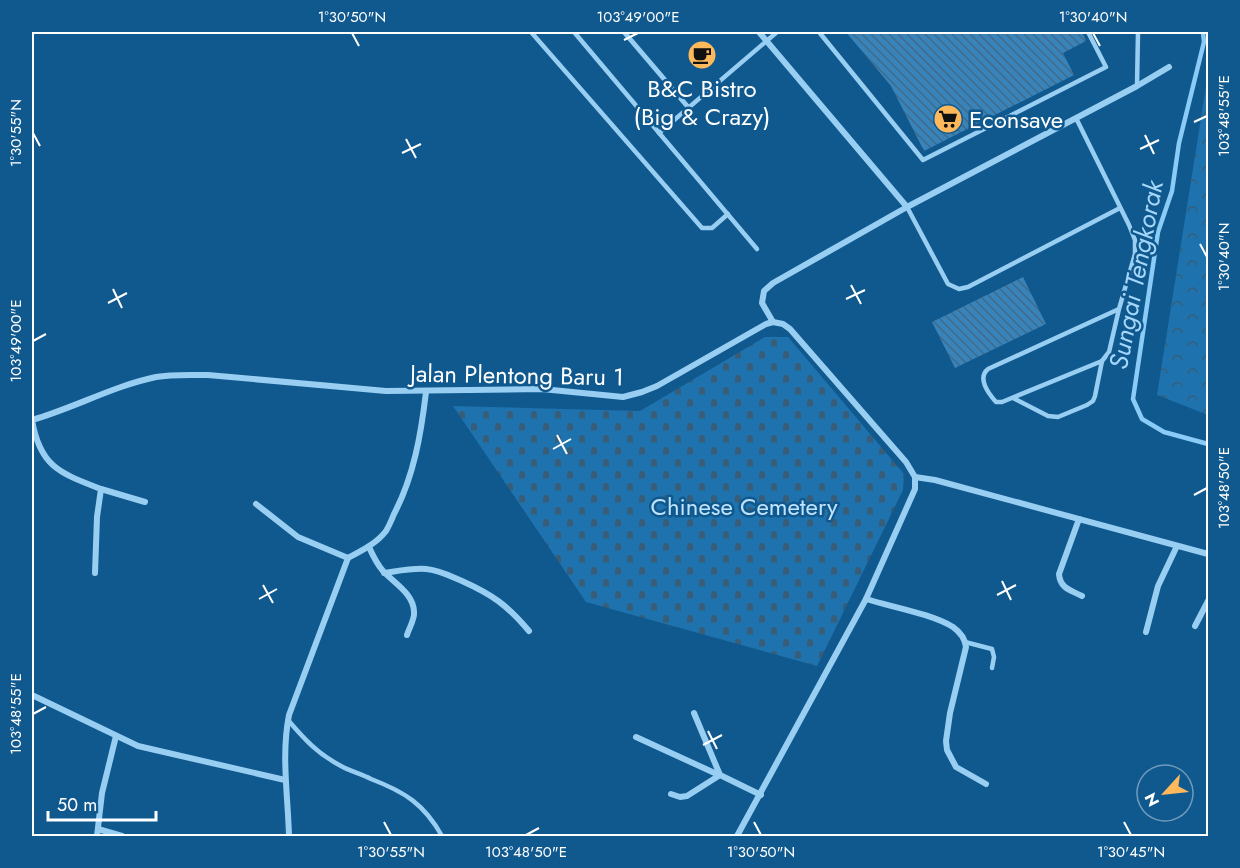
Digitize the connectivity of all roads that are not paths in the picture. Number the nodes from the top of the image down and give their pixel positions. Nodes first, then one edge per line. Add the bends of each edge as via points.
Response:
1 (531, 32) edge
2 (574, 32) edge
3 (624, 32) edge
4 (759, 32) edge
5 (777, 32) edge
6 (819, 32) edge
7 (1088, 32) edge
8 (1138, 32) edge
9 (766, 40) junction
10 (1169, 67) dead end
11 (1137, 86) junction
12 (688, 106) junction
13 (1076, 118) junction
14 (659, 133) junction
15 (907, 207) junction
16 (1120, 208) junction
17 (728, 214) junction
18 (757, 249) dead end
19 (1119, 309) junction
20 (773, 322) junction
21 (1102, 361) junction
22 (426, 392) junction
23 (1013, 398) junction
24 (32, 420) edge
25 (915, 477) junction
26 (101, 489) junction
27 (145, 502) dead end
28 (256, 504) dead end
29 (1079, 519) junction
30 (1177, 546) junction
31 (369, 547) junction
32 (1209, 554) edge
33 (348, 558) junction
34 (95, 573) dead end
35 (384, 573) junction
36 (1082, 596) dead end
37 (866, 599) junction
38 (1209, 601) edge
39 (1195, 626) dead end
40 (529, 631) dead end
41 (1146, 632) dead end
42 (407, 635) dead end
43 (966, 642) junction
44 (992, 668) dead end
45 (32, 695) edge
46 (694, 713) dead end
47 (288, 720) junction
48 (116, 736) junction
49 (636, 737) dead end
50 (720, 776) junction
51 (285, 780) junction
52 (986, 784) dead end
53 (671, 794) dead end
54 (761, 795) junction
55 (98, 833) edge
56 (122, 837) edge
57 (289, 837) edge
58 (442, 837) edge
59 (737, 837) edge

1 - 17 lane via 702,228 712,228
2 - 14 lane
3 - 12 street
4 - 9 street
5 - 9 lane
6 - 7 lane via 924,160 1106,67
8 - 11 lane
9 - 12 lane
9 - 15 street
10 - 11 street
11 - 13 street
12 - 14 lane
13 - 15 street
13 - 16 lane
14 - 17 lane
15 - 16 lane via 948,284 958,289
15 - 20 street via 773,283 764,291 762,303
16 - 19 lane via 1135,240 1135,254
17 - 18 lane
19 - 21 lane via 1109,352
19 - 23 lane via 983,373 996,402
20 - 22 street, Jalan Plentong Baru 1 via 657,386 633,395 514,388
20 - 25 street via 783,324 796,335
21 - 23 lane
21 - 23 lane via 1095,396 1087,405 1058,417
22 - 24 street, Jalan Plentong Baru 1 via 208,375 157,377
22 - 31 street via 422,427 404,495 386,531
24 - 26 street via 35,440 44,458 57,470
25 - 29 street
25 - 37 street via 915,489
26 - 27 street
26 - 34 street
28 - 33 street via 298,537
29 - 30 street
29 - 36 street via 1059,582
30 - 32 street
30 - 41 street via 1158,586
31 - 33 street
31 - 35 street
33 - 47 street
35 - 40 street via 413,569 442,572 497,598
35 - 42 street via 412,602 415,614
37 - 43 street via 941,621 955,628
37 - 54 street
38 - 39 street
43 - 44 lane via 993,650
43 - 52 street via 950,713 947,750 956,767
45 - 48 street
46 - 50 street
47 - 51 street
47 - 58 lane via 324,756 413,800 426,811
48 - 51 street via 138,746
48 - 55 street via 102,793
49 - 50 street
50 - 53 street via 687,796
50 - 54 street
51 - 57 street
54 - 59 street
55 - 56 street

